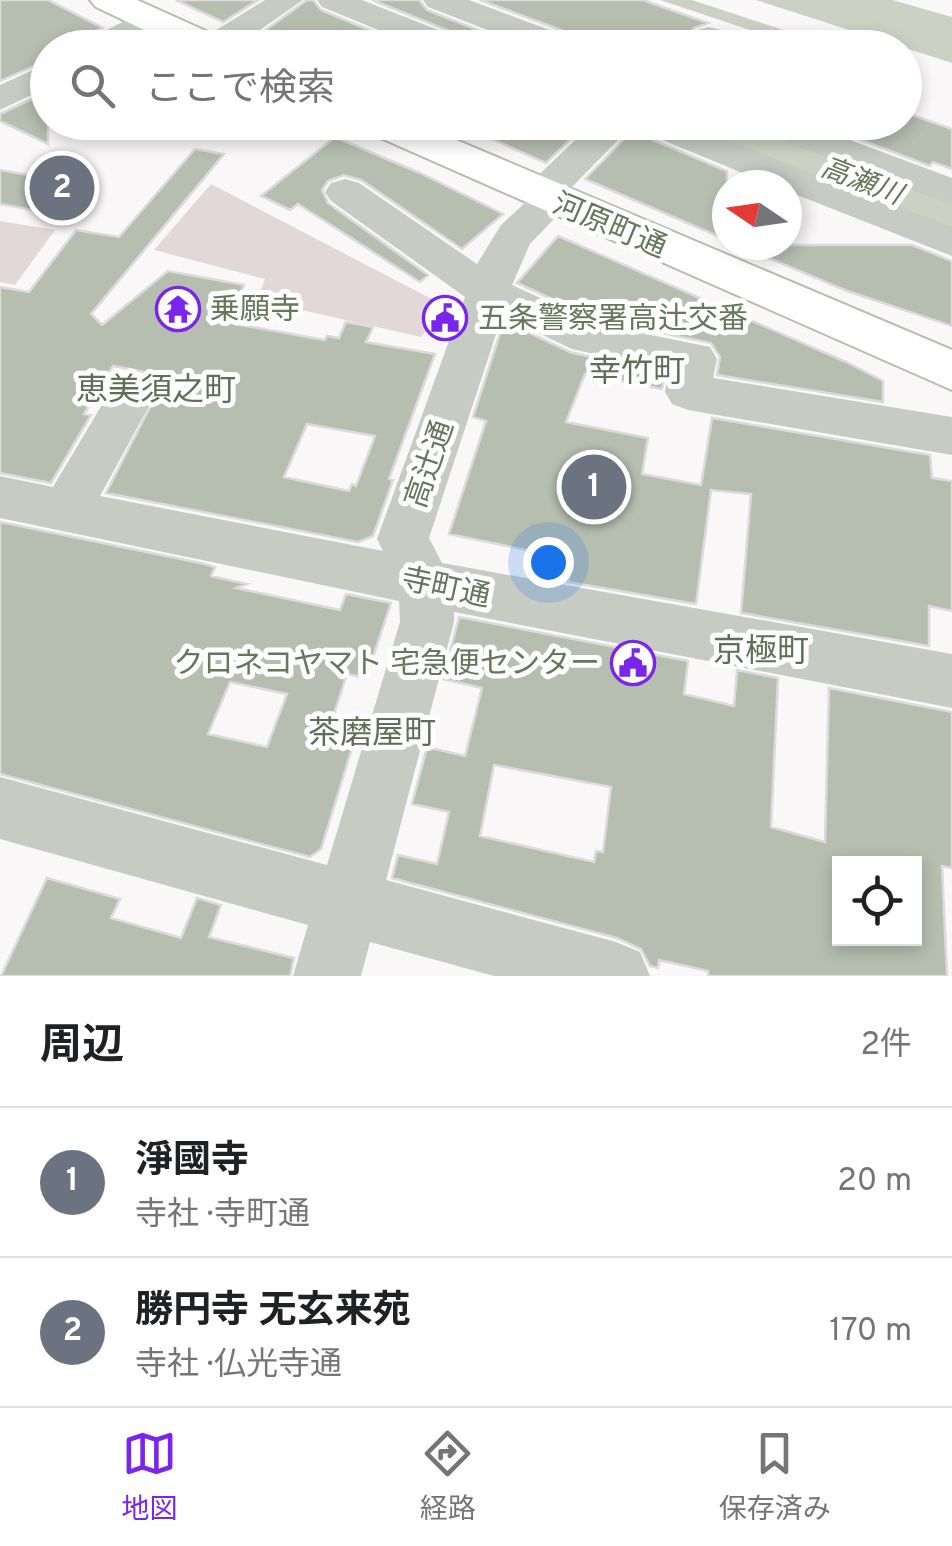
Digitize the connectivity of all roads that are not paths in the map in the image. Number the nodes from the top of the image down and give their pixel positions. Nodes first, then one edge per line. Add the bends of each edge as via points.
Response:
1 (108, 0) edge
2 (287, 0) edge
3 (332, 0) edge
4 (439, 0) edge
5 (149, 19) junction
6 (129, 30) edge
7 (174, 30) edge
8 (239, 30) edge
9 (408, 30) edge
10 (518, 30) edge
11 (30, 83) edge
12 (0, 99) edge
13 (419, 140) edge
14 (599, 140) edge
15 (692, 140) edge
16 (815, 140) edge
17 (344, 192) dead end
18 (952, 192) edge
19 (546, 198) junction
20 (952, 242) edge
21 (488, 292) junction
22 (952, 371) edge
23 (126, 406) dead end
24 (952, 436) edge
25 (0, 497) edge
26 (66, 510) junction
27 (424, 582) junction
28 (952, 681) edge
29 (0, 808) edge
30 (347, 906) junction
31 (328, 976) edge
32 (616, 976) edge

1 - 5 main road
2 - 8 street
3 - 9 street
4 - 10 street
5 - 6 street
5 - 7 main road
11 - 12 street
13 - 19 main road, 河原町通
14 - 19 street, 高辻通
15 - 20 street
16 - 18 street
17 - 21 street
19 - 21 street, 高辻通 via 514,236
19 - 22 main road, 河原町通
21 - 24 street via 588,338 694,359 688,392
21 - 27 street, 高辻通 via 403,539
23 - 26 street
25 - 26 street, 寺町通
26 - 27 street, 寺町通
27 - 28 street, 寺町通
27 - 30 street, 高辻通 via 427,622
29 - 30 street
30 - 31 street, 高辻通
30 - 32 street

